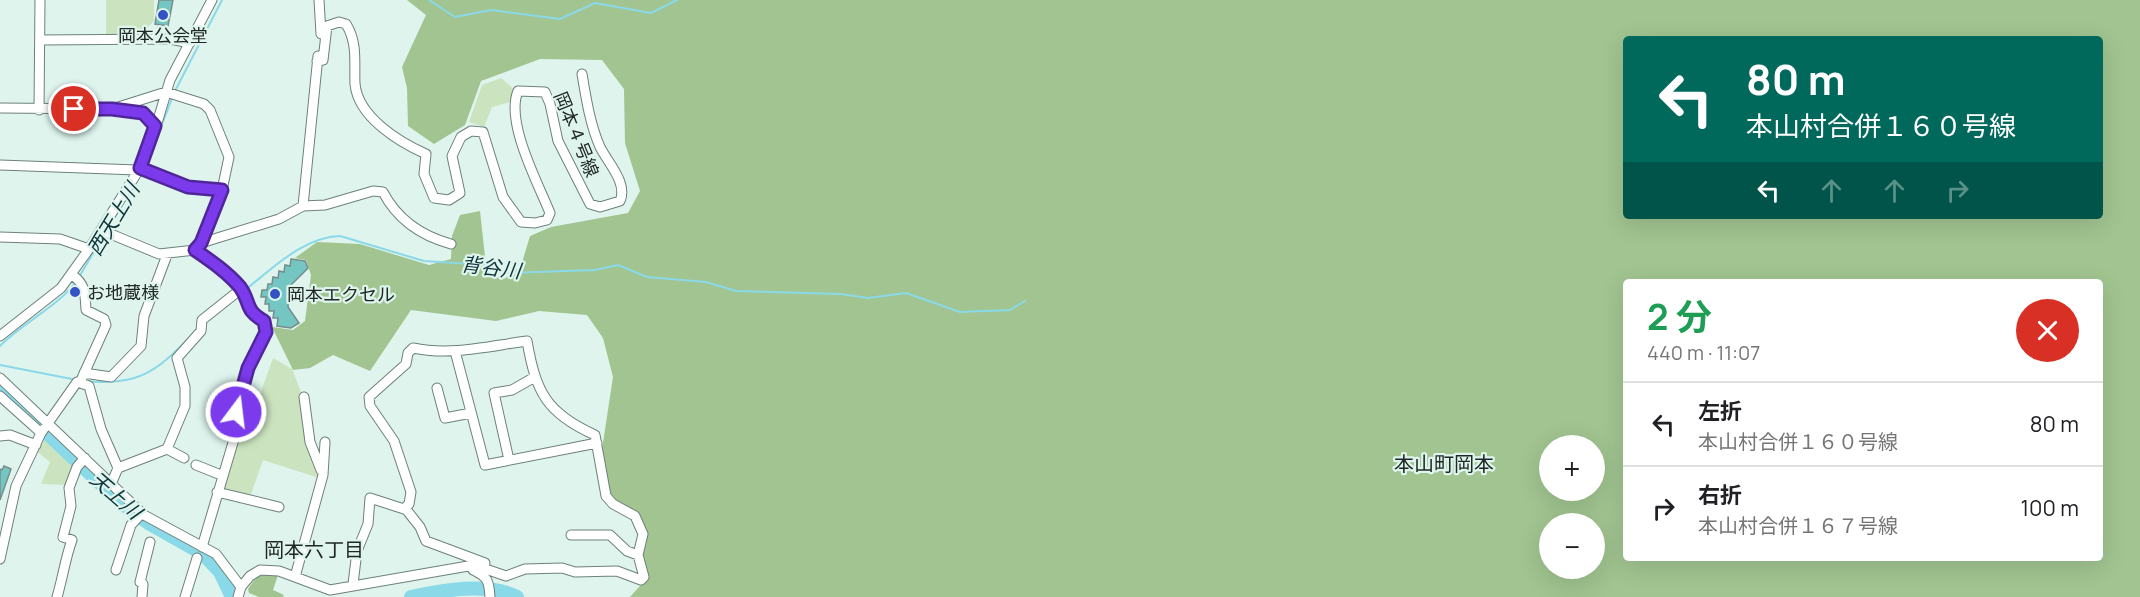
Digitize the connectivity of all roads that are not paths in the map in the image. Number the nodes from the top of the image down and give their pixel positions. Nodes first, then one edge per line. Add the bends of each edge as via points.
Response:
1 (40, 0) edge
2 (212, 0) edge
3 (319, 0) edge
4 (40, 40) junction
5 (190, 43) junction
6 (317, 61) junction
7 (582, 74) dead end
8 (168, 96) junction
9 (0, 108) edge
10 (112, 109) junction
11 (39, 110) junction
12 (143, 113) junction
13 (155, 126) junction
14 (0, 165) edge
15 (142, 170) junction
16 (222, 190) junction
17 (303, 206) junction
18 (105, 232) junction
19 (0, 237) edge
20 (451, 244) dead end
21 (198, 247) junction
22 (89, 249) junction
23 (167, 255) junction
24 (76, 277) junction
25 (243, 293) junction
26 (0, 336) edge
27 (455, 351) junction
28 (84, 373) junction
29 (0, 378) edge
30 (533, 378) junction
31 (80, 383) junction
32 (437, 388) dead end
33 (0, 396) edge
34 (304, 397) dead end
35 (471, 413) junction
36 (48, 423) junction
37 (40, 432) junction
38 (0, 436) edge
39 (325, 442) dead end
40 (597, 443) junction
41 (36, 445) junction
42 (167, 449) junction
43 (85, 458) junction
44 (184, 458) dead end
45 (509, 460) junction
46 (196, 465) dead end
47 (118, 468) junction
48 (221, 475) junction
49 (323, 475) junction
50 (111, 484) junction
51 (217, 492) junction
52 (279, 507) dead end
53 (405, 508) junction
54 (139, 516) junction
55 (571, 535) dead end
56 (150, 542) dead end
57 (202, 547) junction
58 (638, 555) junction
59 (197, 558) dead end
60 (0, 559) edge
61 (474, 566) junction
62 (116, 570) dead end
63 (515, 573) junction
64 (295, 577) junction
65 (353, 584) junction
66 (242, 587) junction
67 (57, 597) edge
68 (141, 597) edge
69 (185, 597) edge
70 (238, 597) edge
71 (490, 597) edge

1 - 4 street
2 - 5 street
3 - 6 street
4 - 5 street via 170,39
4 - 11 street
5 - 8 street via 170,80
6 - 7 street, 岡本４号線 via 323,60 327,26 346,24 354,44 358,98 376,121 426,154 424,174 434,198 449,200 460,194 452,156 461,137 471,131 483,132 503,196 513,214 521,222 535,223 547,220 550,213 528,167 513,103 518,91 545,92 558,141 590,204 600,207 620,201 623,194 597,137
6 - 17 street
8 - 10 street
8 - 12 street
8 - 13 street
8 - 16 street via 204,104 210,110 229,157
9 - 11 street
10 - 11 street
10 - 12 street
12 - 13 street
13 - 15 street
14 - 15 street
15 - 16 street via 188,187
15 - 18 street
16 - 21 street
17 - 20 street via 383,192 391,209 401,217 430,238
17 - 21 street via 279,219
18 - 22 street
18 - 23 street
19 - 22 street via 60,239
21 - 23 street
21 - 25 street
22 - 24 street
23 - 28 street via 144,316 138,350 111,377
24 - 26 street
24 - 28 street via 84,288 86,310 106,324
25 - 42 street via 202,320 201,331 177,358 185,387 185,406
25 - 48 street via 252,315 264,321 266,332 248,368 236,412 237,429
27 - 30 street via 527,341
27 - 35 street
27 - 53 street via 413,348 406,364 369,397 370,406 394,441 411,492
28 - 31 street
29 - 36 street
30 - 40 street via 567,423 595,435
30 - 45 street via 512,390 494,393
31 - 36 street
31 - 47 street via 89,386
32 - 35 street via 445,418
33 - 37 street
34 - 49 street via 310,442
35 - 45 street via 484,464
36 - 37 street
36 - 43 street
37 - 41 street
38 - 41 street via 10,435
39 - 49 street
40 - 45 street
40 - 58 street via 606,496 635,516 643,534
41 - 60 street via 16,486
42 - 44 street
42 - 47 street
43 - 50 street
43 - 67 street via 69,488 71,506 63,537 72,540
46 - 48 street
47 - 50 street
48 - 51 street
49 - 64 street
50 - 54 street
51 - 52 street
51 - 57 street
53 - 63 street via 426,541
53 - 65 street via 370,498 368,524 357,551
54 - 57 street
54 - 62 street via 131,525
55 - 58 street via 610,535 627,551
56 - 68 street via 140,582
57 - 66 street via 216,554
58 - 63 street via 644,577 641,580 617,571 575,572 562,568
59 - 69 street
61 - 63 street via 506,576
61 - 65 street
61 - 71 street via 473,570 490,582
64 - 65 street via 330,590
64 - 66 street via 260,570
66 - 70 street

